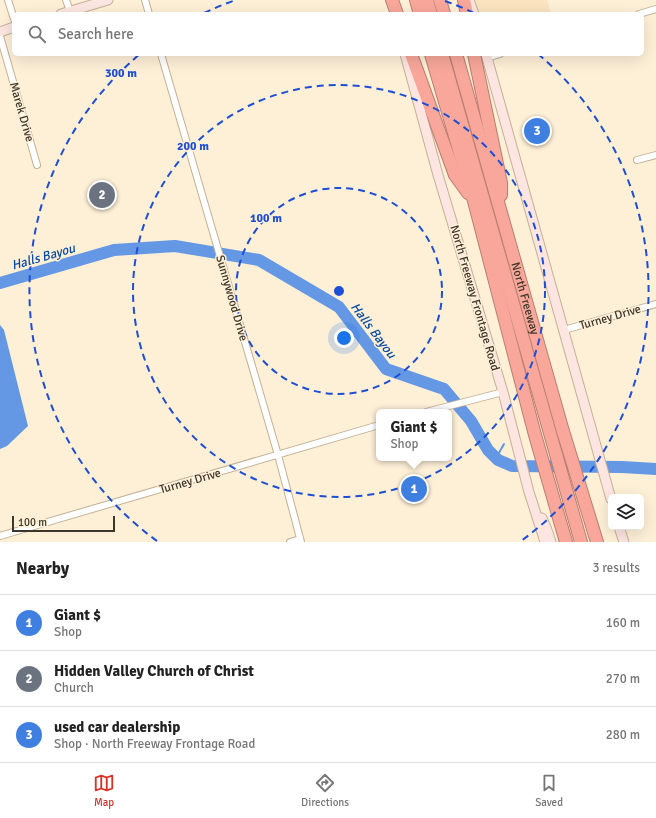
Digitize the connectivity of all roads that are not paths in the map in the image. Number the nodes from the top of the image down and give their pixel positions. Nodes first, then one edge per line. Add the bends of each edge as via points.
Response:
1 (8, 0) edge
2 (66, 0) edge
3 (108, 0) edge
4 (145, 0) edge
5 (392, 0) edge
6 (416, 0) edge
7 (427, 0) edge
8 (440, 0) edge
9 (464, 0) edge
10 (469, 0) edge
11 (656, 9) edge
12 (65, 12) edge
13 (68, 12) edge
14 (148, 12) edge
15 (395, 12) edge
16 (419, 12) edge
17 (430, 12) edge
18 (443, 12) edge
19 (467, 12) edge
20 (473, 12) edge
21 (12, 13) edge
22 (644, 13) edge
23 (12, 28) edge
24 (0, 32) edge
25 (0, 36) edge
26 (162, 56) edge
27 (406, 56) edge
28 (412, 56) edge
29 (432, 56) edge
30 (443, 56) edge
31 (457, 56) edge
32 (474, 56) edge
33 (486, 56) edge
34 (656, 155) edge
35 (637, 160) dead end
36 (37, 166) dead end
37 (474, 202) junction
38 (501, 212) junction
39 (656, 304) edge
40 (564, 330) junction
41 (503, 392) junction
42 (440, 409) edge
43 (376, 426) edge
44 (278, 455) junction
45 (529, 492) junction
46 (609, 494) edge
47 (620, 530) edge
48 (0, 536) edge
49 (300, 540) edge
50 (290, 542) edge
51 (545, 542) edge
52 (551, 542) edge
53 (566, 542) edge
54 (581, 542) edge
55 (597, 542) edge
56 (624, 542) edge

1 - 21 street
2 - 12 street
3 - 13 main road
4 - 14 street
5 - 15 highway
6 - 16 highway
7 - 17 highway
8 - 18 highway
9 - 19 highway
10 - 20 main road
11 - 22 street
23 - 24 main road
25 - 36 street, Marek Drive
26 - 44 street, Sunnywood Drive
27 - 41 main road, North Freeway Frontage Road
28 - 37 highway via 455,175
29 - 37 highway
30 - 54 highway, North Freeway
31 - 38 highway, North Freeway
32 - 38 highway via 501,183
33 - 40 main road
34 - 35 street
37 - 53 highway
38 - 55 highway, North Freeway
39 - 40 street, Turney Drive
40 - 46 main road
41 - 42 street
41 - 45 main road, North Freeway Frontage Road
43 - 44 street, Turney Drive
44 - 48 street, Turney Drive
44 - 49 street, Sunnywood Drive
45 - 51 main road, North Freeway Frontage Road
45 - 52 main road
47 - 56 main road
49 - 50 street

